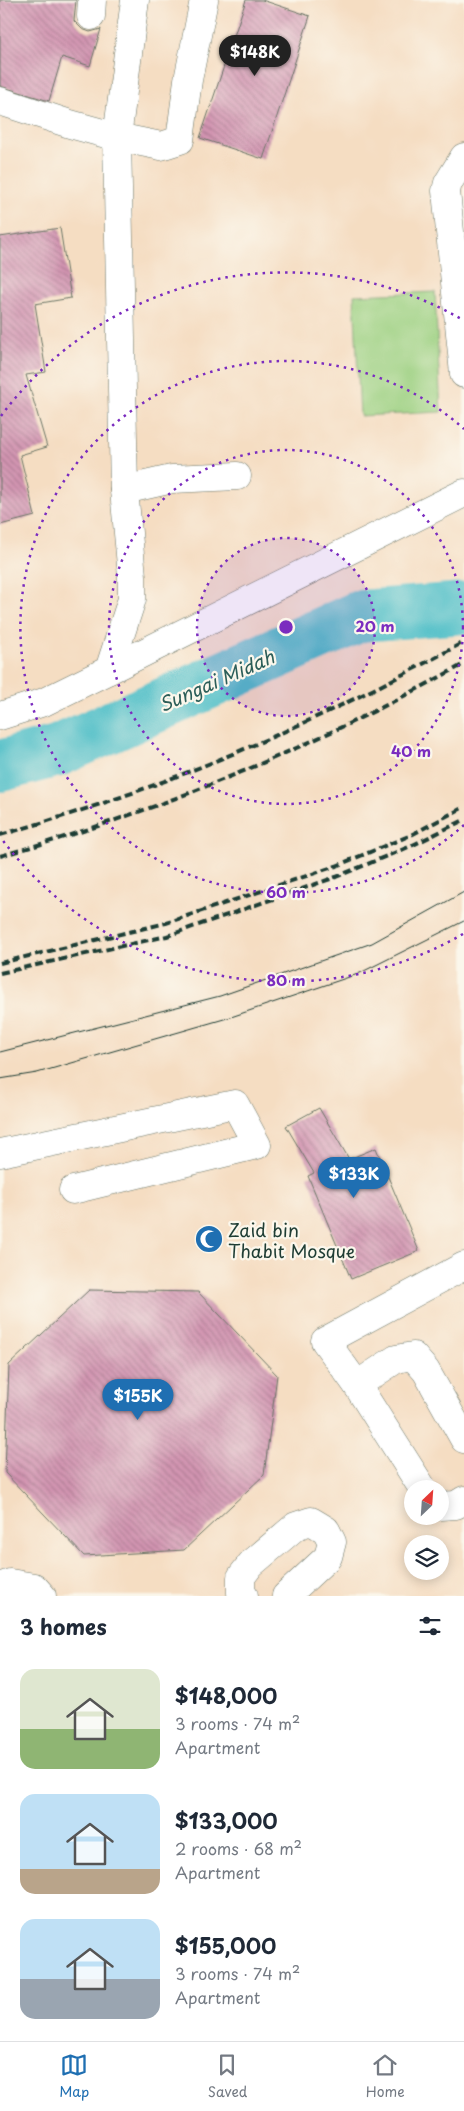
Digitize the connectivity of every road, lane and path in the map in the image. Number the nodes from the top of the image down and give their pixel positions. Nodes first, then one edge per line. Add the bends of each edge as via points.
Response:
1 (135, 0) edge
2 (204, 0) edge
3 (0, 101) edge
4 (117, 137) junction
5 (464, 157) edge
6 (464, 374) edge
7 (237, 476) dead end
8 (124, 490) junction
9 (464, 493) edge
10 (109, 670) junction
11 (0, 716) edge
12 (0, 1153) edge
13 (73, 1190) dead end
14 (464, 1266) edge
15 (357, 1385) junction
16 (464, 1439) edge
17 (417, 1480) edge
18 (464, 1500) edge
19 (449, 1505) edge
20 (0, 1587) edge
21 (303, 1591) edge
22 (42, 1596) edge
23 (244, 1596) edge

1 - 4 lane
2 - 4 lane via 180,140 161,146
3 - 4 lane
4 - 8 lane
5 - 6 lane via 446,191
7 - 8 lane via 172,479
8 - 10 lane via 132,599
9 - 10 lane
10 - 11 lane via 44,702
12 - 13 lane via 235,1104 257,1145
14 - 15 lane via 325,1341
15 - 16 lane via 396,1359 413,1356 426,1371
15 - 17 lane
18 - 19 lane
20 - 22 lane via 10,1583 34,1587
21 - 23 lane via 328,1557 332,1542 326,1530 311,1521 296,1526 250,1564 242,1578 241,1593

